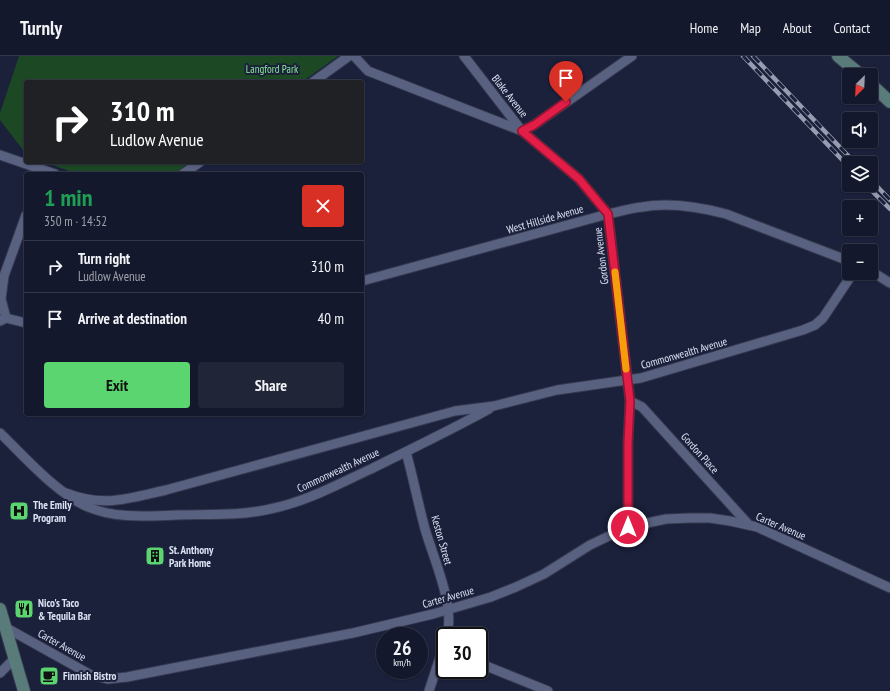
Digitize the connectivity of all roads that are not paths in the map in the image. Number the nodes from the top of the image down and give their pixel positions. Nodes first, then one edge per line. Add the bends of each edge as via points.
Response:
1 (349, 56) edge
2 (354, 56) edge
3 (464, 56) edge
4 (632, 56) edge
5 (838, 56) edge
6 (853, 68) edge
7 (316, 80) edge
8 (878, 91) edge
9 (890, 102) edge
10 (522, 131) junction
11 (0, 155) edge
12 (197, 164) edge
13 (42, 172) edge
14 (186, 172) edge
15 (608, 214) junction
16 (24, 221) edge
17 (842, 258) edge
18 (878, 276) edge
19 (364, 280) edge
20 (848, 280) edge
21 (890, 284) edge
22 (3, 320) edge
23 (24, 324) edge
24 (627, 380) junction
25 (630, 401) junction
26 (494, 406) junction
27 (0, 434) edge
28 (406, 452) junction
29 (66, 493) junction
30 (750, 525) junction
31 (628, 527) junction
32 (890, 588) edge
33 (0, 609) edge
34 (448, 609) junction
35 (3, 626) edge
36 (449, 627) edge
37 (14, 659) junction
38 (488, 667) edge
39 (436, 670) edge
40 (0, 672) edge
41 (24, 691) edge
42 (429, 691) edge
43 (548, 691) edge

1 - 7 street
2 - 10 street, Gordon Avenue via 368,71
3 - 10 street, Blake Avenue
4 - 10 street
5 - 6 main road
8 - 9 main road
10 - 15 street, Gordon Avenue via 579,179
11 - 13 street
12 - 14 street
15 - 17 street, West Hillside Avenue via 642,206 706,209 726,214
15 - 19 street, West Hillside Avenue
15 - 24 street, Gordon Avenue
16 - 22 street via 4,276 1,299
18 - 21 street
20 - 24 street, Commonwealth Avenue via 823,318 815,325 690,364
22 - 23 street
24 - 25 street, Gordon Avenue
24 - 26 street, Commonwealth Avenue via 557,390
25 - 30 street, Gordon Place via 642,407
25 - 31 street, Gordon Avenue
26 - 28 street, Commonwealth Avenue
26 - 29 street, Commonwealth Avenue via 455,412 166,490 119,500 91,501
27 - 29 street, Commonwealth Avenue
28 - 29 street, Commonwealth Avenue via 324,492 257,512 123,516 87,506
28 - 34 street, Keston Street
30 - 31 street, Carter Avenue via 717,519 690,518 666,519
30 - 32 street, Carter Avenue
31 - 34 street, Carter Avenue via 590,545 544,574 516,587
33 - 35 main road
34 - 35 street, Carter Avenue via 353,633 112,679 90,674
34 - 36 street, Keston Street
35 - 37 main road
37 - 40 street
37 - 41 main road
38 - 43 street
39 - 42 street

